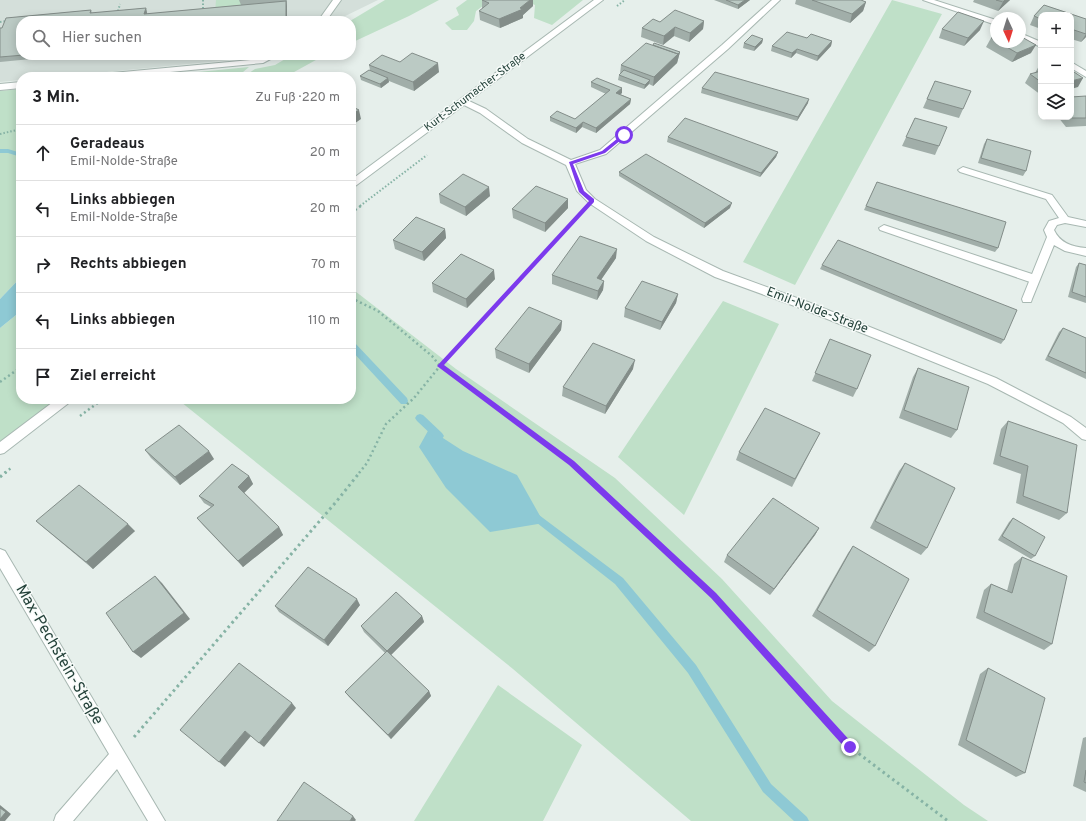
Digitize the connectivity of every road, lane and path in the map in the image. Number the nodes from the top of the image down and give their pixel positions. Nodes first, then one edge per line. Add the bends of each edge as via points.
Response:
1 (203, 0) edge
2 (337, 0) edge
3 (599, 0) edge
4 (776, 0) edge
5 (927, 0) edge
6 (120, 4) dead end
7 (118, 11) junction
8 (112, 12) edge
9 (203, 13) edge
10 (117, 16) edge
11 (326, 16) edge
12 (9, 21) edge
13 (990, 21) edge
14 (0, 22) edge
15 (1026, 38) edge
16 (1038, 44) edge
17 (265, 60) edge
18 (1074, 66) edge
19 (145, 72) edge
20 (1086, 75) edge
21 (16, 85) edge
22 (0, 87) edge
23 (463, 101) junction
24 (16, 130) edge
25 (0, 134) edge
26 (570, 163) junction
27 (963, 170) dead end
28 (356, 181) edge
29 (592, 201) junction
30 (1065, 220) junction
31 (1086, 224) edge
32 (884, 228) dead end
33 (1052, 238) junction
34 (1086, 252) edge
35 (1034, 279) junction
36 (1027, 299) dead end
37 (356, 300) edge
38 (440, 366) junction
39 (16, 371) edge
40 (0, 382) edge
41 (59, 404) edge
42 (1086, 434) edge
43 (0, 449) edge
44 (0, 555) edge
45 (118, 756) junction
46 (62, 821) edge
47 (157, 821) edge
48 (948, 821) edge

1 - 9 path
2 - 11 street
3 - 23 street, Kurt-Schumacher-Straße
4 - 26 street via 609,148
5 - 13 street
6 - 7 path
7 - 8 path
7 - 10 path
12 - 14 path
15 - 16 street
17 - 19 street
18 - 20 street
21 - 22 street
23 - 26 street via 525,141
23 - 28 street, Kurt-Schumacher-Straße
24 - 25 path
26 - 29 street, Emil-Nolde-Straße via 582,192
27 - 30 street via 1049,197
29 - 38 path
29 - 42 street, Emil-Nolde-Straße via 650,238 719,274 804,305 992,381 1067,420
30 - 31 street
30 - 33 street via 1053,223 1049,230
32 - 35 street
33 - 34 street via 1066,248
33 - 35 street
35 - 36 street
37 - 38 path via 378,311 432,356
38 - 45 path via 414,398 386,424 366,463 336,502
38 - 48 path via 571,463 714,596 850,747
39 - 40 path
41 - 43 street
44 - 45 street, Max-Pechstein-Straße
45 - 46 street
45 - 47 street, Max-Pechstein-Straße

